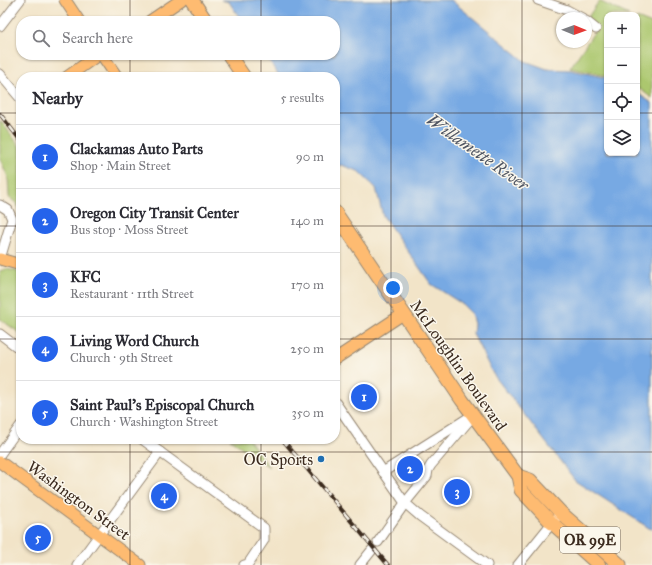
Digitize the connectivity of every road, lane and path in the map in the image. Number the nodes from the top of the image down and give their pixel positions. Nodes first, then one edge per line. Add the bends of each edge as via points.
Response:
1 (20, 0) edge
2 (65, 0) edge
3 (181, 0) edge
4 (192, 0) edge
5 (538, 0) edge
6 (571, 12) edge
7 (76, 16) edge
8 (157, 16) edge
9 (203, 16) edge
10 (0, 26) edge
11 (592, 26) edge
12 (596, 29) dead end
13 (91, 60) edge
14 (105, 60) edge
15 (232, 60) edge
16 (74, 72) edge
17 (114, 72) edge
18 (241, 72) edge
19 (0, 74) edge
20 (16, 93) edge
21 (4, 208) edge
22 (340, 220) edge
23 (0, 259) edge
24 (16, 264) edge
25 (403, 314) junction
26 (0, 334) edge
27 (16, 346) edge
28 (340, 356) edge
29 (340, 409) edge
30 (473, 416) junction
31 (16, 433) edge
32 (149, 444) edge
33 (160, 452) junction
34 (0, 454) edge
35 (0, 462) edge
36 (383, 472) junction
37 (518, 476) junction
38 (406, 503) junction
39 (561, 513) junction
40 (552, 523) junction
41 (99, 535) junction
42 (77, 565) edge
43 (140, 565) edge
44 (244, 565) edge
45 (360, 565) edge
46 (487, 565) edge
47 (518, 565) edge
48 (599, 565) edge
49 (620, 565) edge

1 - 10 street
2 - 7 main road
3 - 8 main road
4 - 9 highway
5 - 6 street
11 - 12 street
13 - 16 main road
14 - 17 main road
15 - 18 highway
19 - 20 street
21 - 23 street via 12,217 12,222
22 - 25 highway, McLoughlin Boulevard / OR 99E
23 - 24 main road
25 - 28 main road
25 - 30 highway, McLoughlin Boulevard / OR 99E
26 - 27 street
29 - 36 street
30 - 36 street
30 - 37 highway, McLoughlin Boulevard / OR 99E
30 - 38 street via 431,465 428,476
31 - 34 street
32 - 33 street
33 - 41 street
33 - 44 street via 264,528 264,540 248,564
35 - 41 main road, Washington Street
36 - 38 street
37 - 39 highway, McLoughlin Boulevard / OR 99E via 530,480
37 - 40 highway, McLoughlin Boulevard / OR 99E via 521,490
38 - 45 street
38 - 46 street
39 - 40 street
39 - 49 highway, McLoughlin Boulevard / OR 99E
40 - 47 street
40 - 48 highway, McLoughlin Boulevard / OR 99E
41 - 42 street
41 - 43 main road, Washington Street

